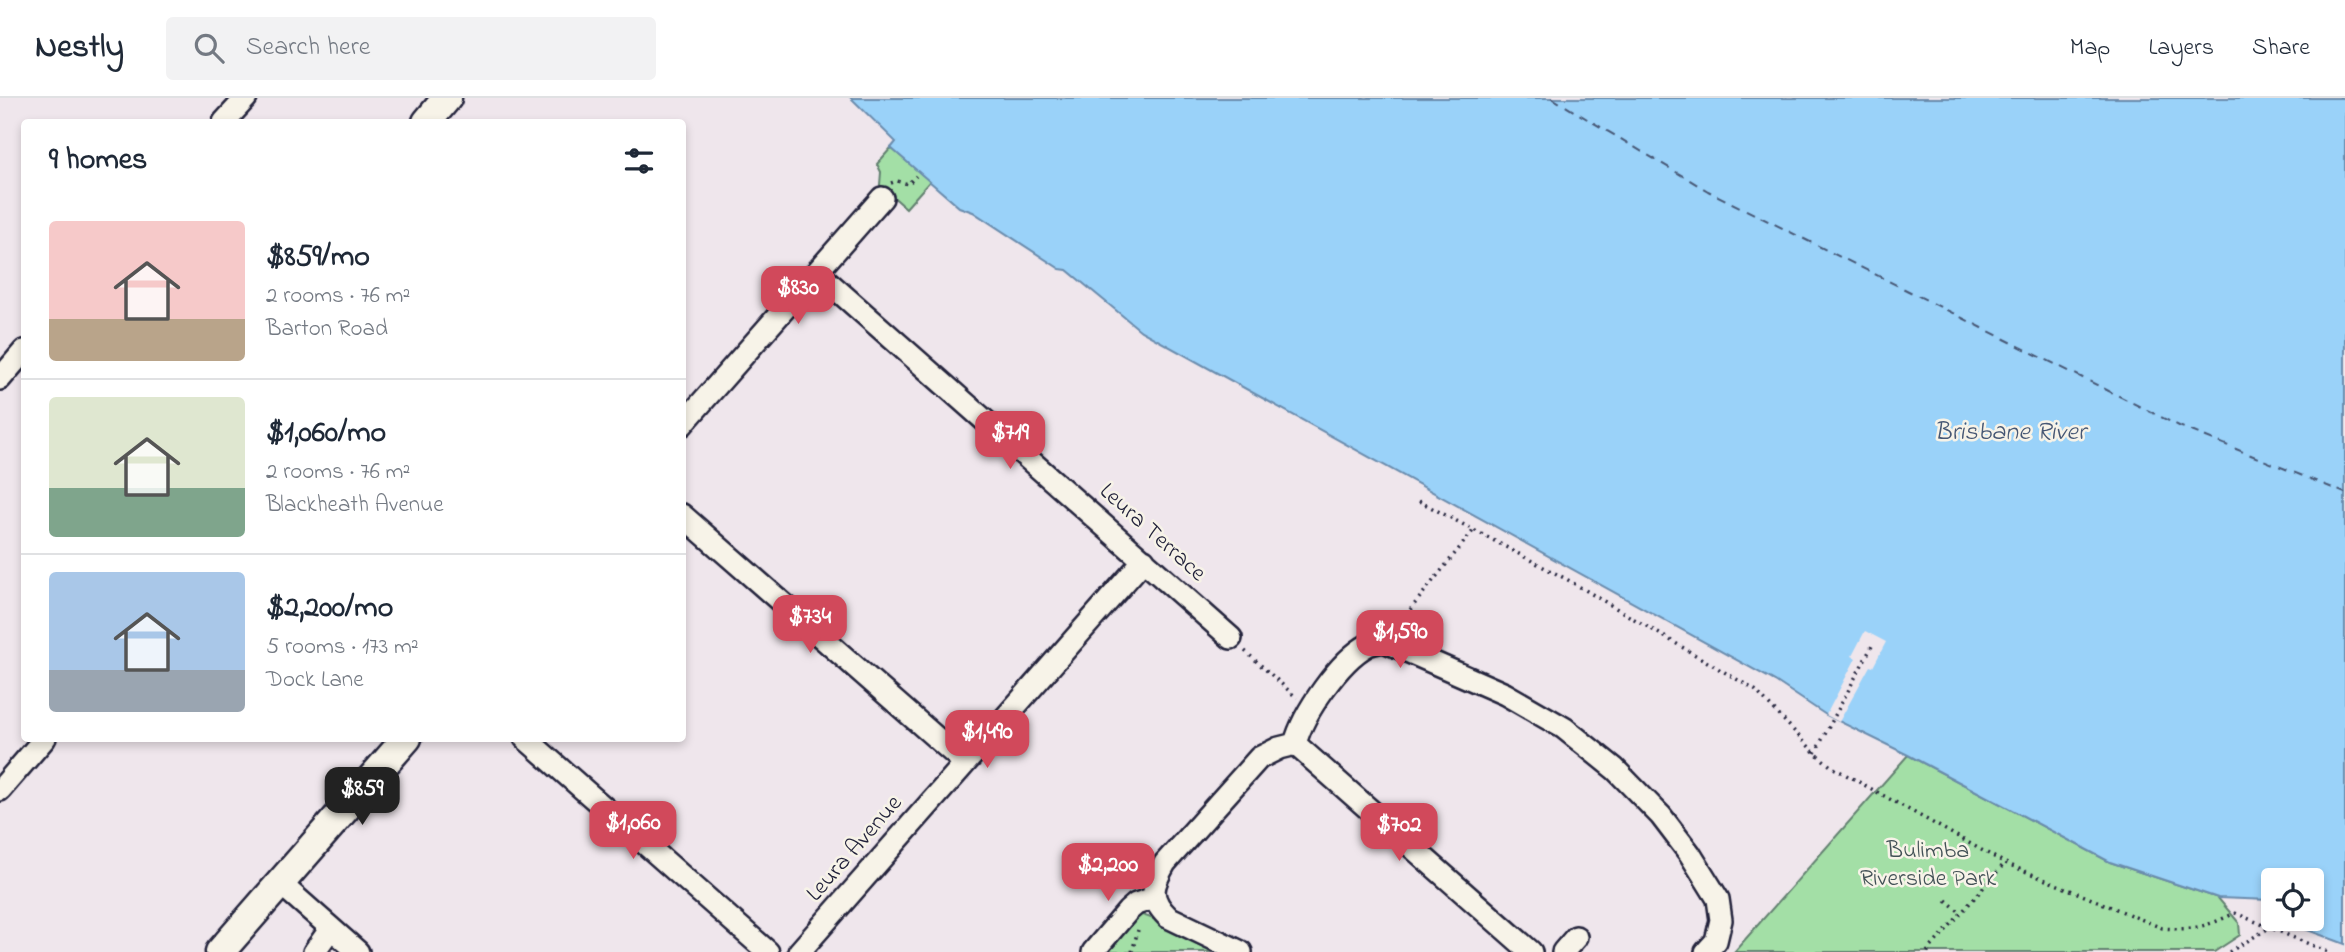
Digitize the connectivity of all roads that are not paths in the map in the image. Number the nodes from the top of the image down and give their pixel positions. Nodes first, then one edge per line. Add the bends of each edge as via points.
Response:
1 (246, 98) edge
2 (447, 98) edge
3 (227, 119) edge
4 (430, 119) edge
5 (882, 198) dead end
6 (818, 272) junction
7 (21, 354) edge
8 (0, 379) edge
9 (686, 420) edge
10 (686, 519) edge
11 (1144, 560) junction
12 (1231, 638) road end
13 (42, 742) edge
14 (404, 742) edge
15 (530, 742) edge
16 (1296, 744) junction
17 (965, 763) junction
18 (0, 790) edge
19 (281, 884) junction
20 (1154, 898) junction
21 (331, 928) junction
22 (220, 952) edge
23 (314, 952) edge
24 (358, 952) edge
25 (768, 952) edge
26 (799, 952) edge
27 (1093, 952) edge
28 (1241, 952) edge
29 (1531, 952) edge
30 (1706, 952) edge

1 - 3 street
2 - 4 street
5 - 6 street
6 - 9 street
6 - 11 street, Leura Terrace
7 - 8 street
10 - 17 street
11 - 12 street, Leura Terrace
11 - 17 street, Leura Avenue
13 - 18 street
14 - 19 street
15 - 25 street
16 - 20 street via 1258,758 1165,863 1154,882
16 - 29 street
16 - 30 street via 1309,709 1351,658 1384,641 1505,694 1564,728 1615,769 1661,816 1718,899 1721,920 1716,941
17 - 26 street, Leura Avenue
19 - 21 street
19 - 22 street
20 - 27 street via 1136,904
20 - 28 street via 1168,917
21 - 23 street
21 - 24 street

